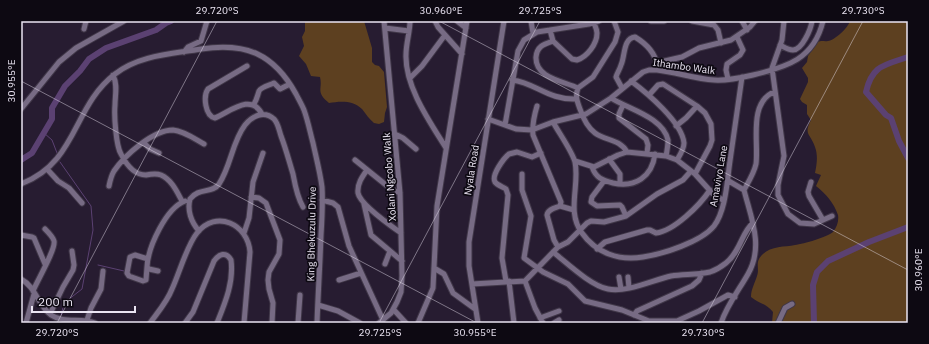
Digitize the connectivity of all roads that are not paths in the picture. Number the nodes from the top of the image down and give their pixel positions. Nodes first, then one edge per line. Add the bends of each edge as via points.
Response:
1 (86, 21) edge
2 (124, 21) edge
3 (207, 21) edge
4 (384, 21) edge
5 (410, 21) edge
6 (434, 21) edge
7 (457, 21) edge
8 (467, 21) edge
9 (504, 21) edge
10 (537, 21) edge
11 (614, 21) edge
12 (651, 21) edge
13 (664, 21) edge
14 (692, 21) edge
15 (742, 21) edge
16 (755, 21) edge
17 (784, 21) edge
18 (812, 21) edge
19 (823, 21) edge
20 (593, 22) edge
21 (531, 23) edge
22 (385, 28) junction
23 (466, 28) junction
24 (84, 29) dead end
25 (550, 30) junction
26 (747, 30) junction
27 (409, 31) junction
28 (533, 33) junction
29 (446, 35) junction
30 (737, 37) junction
31 (553, 41) junction
32 (721, 43) junction
33 (780, 45) junction
34 (184, 52) junction
35 (462, 54) junction
36 (656, 63) junction
37 (247, 66) dead end
38 (657, 70) junction
39 (772, 71) junction
40 (113, 75) junction
41 (410, 78) junction
42 (742, 78) junction
43 (728, 79) junction
44 (512, 80) junction
45 (632, 81) junction
46 (290, 84) junction
47 (578, 88) junction
48 (622, 88) junction
49 (774, 92) junction
50 (649, 96) junction
51 (611, 98) junction
52 (576, 99) junction
53 (254, 104) junction
54 (624, 105) junction
55 (537, 106) dead end
56 (697, 106) junction
57 (21, 109) edge
58 (262, 114) junction
59 (582, 115) junction
60 (488, 119) junction
61 (553, 122) junction
62 (505, 125) junction
63 (676, 126) junction
64 (532, 130) junction
65 (395, 134) junction
66 (144, 143) junction
67 (204, 144) dead end
68 (446, 148) junction
69 (416, 149) dead end
70 (627, 152) junction
71 (159, 153) dead end
72 (263, 153) dead end
73 (647, 153) junction
74 (541, 154) junction
75 (655, 154) junction
76 (666, 156) junction
77 (124, 160) junction
78 (355, 160) dead end
79 (609, 160) junction
80 (677, 160) junction
81 (575, 161) junction
82 (592, 167) junction
83 (47, 169) junction
84 (367, 170) junction
85 (693, 173) junction
86 (522, 174) dead end
87 (727, 180) junction
88 (604, 181) junction
89 (811, 182) dead end
90 (21, 184) edge
91 (620, 184) junction
92 (109, 186) dead end
93 (710, 190) junction
94 (744, 190) junction
95 (400, 193) junction
96 (251, 197) junction
97 (190, 200) junction
98 (322, 200) junction
99 (724, 200) junction
100 (182, 201) junction
101 (82, 203) dead end
102 (364, 204) junction
103 (560, 206) junction
104 (302, 207) dead end
105 (574, 210) junction
106 (626, 216) junction
107 (832, 216) dead end
108 (823, 220) junction
109 (753, 223) junction
110 (45, 229) dead end
111 (579, 230) junction
112 (199, 231) junction
113 (244, 233) junction
114 (402, 233) junction
115 (21, 235) edge
116 (558, 247) junction
117 (597, 249) junction
118 (72, 251) dead end
119 (390, 251) junction
120 (553, 252) junction
121 (148, 259) junction
122 (402, 261) junction
123 (46, 264) junction
124 (384, 264) dead end
125 (147, 267) junction
126 (434, 268) junction
127 (538, 268) junction
128 (103, 271) dead end
129 (158, 271) dead end
130 (361, 273) junction
131 (702, 274) junction
132 (619, 277) dead end
133 (628, 277) dead end
134 (21, 279) edge
135 (339, 280) dead end
136 (508, 281) junction
137 (525, 281) junction
138 (472, 284) junction
139 (629, 288) junction
140 (621, 289) junction
141 (34, 292) junction
142 (300, 295) dead end
143 (734, 296) junction
144 (792, 304) dead end
145 (318, 305) junction
146 (475, 309) junction
147 (394, 310) junction
148 (559, 311) dead end
149 (50, 314) junction
150 (634, 316) junction
151 (87, 320) junction
152 (541, 320) edge
153 (559, 320) dead end
154 (353, 321) edge
155 (381, 322) edge
156 (26, 323) edge
157 (95, 323) edge
158 (150, 323) edge
159 (185, 323) edge
160 (217, 323) edge
161 (244, 323) edge
162 (272, 323) edge
163 (298, 323) edge
164 (317, 323) edge
165 (360, 323) edge
166 (406, 323) edge
167 (418, 323) edge
168 (478, 323) edge
169 (514, 323) edge
170 (554, 323) edge
171 (721, 323) edge
172 (778, 323) edge

1 - 24 street
2 - 57 street via 76,48 59,62
3 - 34 street via 201,41 188,47
4 - 22 street, Xolani Ngcobo Walk
5 - 27 street
6 - 29 street
7 - 23 street
8 - 23 street
9 - 60 street, Nyala Road
10 - 21 street
11 - 47 street via 618,32 615,42 594,76
12 - 13 street
14 - 32 street via 714,24
15 - 26 street
16 - 26 street
17 - 33 street
18 - 33 street via 807,35 797,49 791,50
19 - 39 street, Ithambo Walk via 818,36 805,54 789,65
20 - 25 street
20 - 31 street via 597,34 595,40 589,53 579,60 572,58
21 - 28 street
22 - 27 street
22 - 65 street, Xolani Ngcobo Walk
23 - 35 street
25 - 28 street
25 - 31 street
26 - 30 street
27 - 41 street via 406,54
28 - 44 street via 520,45
29 - 35 street
29 - 41 street
30 - 32 street
30 - 43 street via 743,50 727,64
31 - 47 street via 538,50 536,58 539,69 543,74
32 - 36 street
33 - 39 street
34 - 40 street, King Bhekuzulu Drive via 143,60
34 - 46 street, King Bhekuzulu Drive via 223,46 245,49 273,64
35 - 68 street
36 - 38 street
36 - 48 street via 646,45 636,38 630,38 616,77
37 - 53 street via 208,89 206,100 209,115 213,118 239,106
38 - 43 street, Ithambo Walk via 706,80
38 - 45 street, Ithambo Walk via 646,70
39 - 42 street, Ithambo Walk
39 - 49 street
40 - 77 street via 116,83 114,108 118,146
40 - 83 street, King Bhekuzulu Drive via 93,96 66,147
41 - 68 street via 424,113
42 - 43 street, Ithambo Walk
42 - 87 street, Amaviyo Lane
44 - 52 street via 523,82 560,99
44 - 62 street
45 - 48 street, Ithambo Walk
45 - 50 street
46 - 53 street via 280,88 274,83 262,89
46 - 98 street, King Bhekuzulu Drive via 306,116 320,174
47 - 52 street
48 - 51 street, Ithambo Walk
49 - 94 street via 759,109 756,162 754,172
49 - 108 street via 784,156 778,186 779,199 788,214 796,220 810,224
50 - 56 street via 662,84
50 - 63 street via 659,104
51 - 54 street
51 - 59 street, Ithambo Walk
52 - 59 street
53 - 58 street
54 - 73 street via 619,117 646,139
54 - 76 street via 652,119 663,128 668,140
55 - 64 street
56 - 63 street
56 - 85 street via 710,121 712,140
58 - 97 street via 251,119 242,130 218,186 199,192
58 - 104 street via 273,118 278,126
59 - 61 street, Ithambo Walk
59 - 70 street via 595,133 619,143
60 - 62 street, Ithambo Walk
60 - 138 street, Nyala Road via 470,235 469,266
61 - 64 street, Ithambo Walk
61 - 81 street, Amaviyo Lane
62 - 64 street, Ithambo Walk
63 - 80 street via 684,143
64 - 74 street
65 - 69 street
65 - 95 street, Xolani Ngcobo Walk
66 - 67 street via 160,132 174,130
66 - 71 street
66 - 77 street
68 - 126 street via 436,215
70 - 73 street
70 - 79 street
72 - 96 street via 252,182
73 - 75 street
74 - 103 street via 561,202
74 - 136 street via 532,157 517,152 509,154 500,164 494,179 506,189 508,195 502,258
75 - 76 street
75 - 91 street via 653,164 644,177 629,184
76 - 80 street
77 - 92 street via 113,174
77 - 100 street via 137,173 157,174 165,178
78 - 84 street
79 - 82 street
79 - 91 street via 620,174
80 - 85 street
81 - 82 street
81 - 105 street, Amaviyo Lane
82 - 88 street via 597,176
83 - 90 street, King Bhekuzulu Drive
83 - 101 street
84 - 95 street via 391,190
84 - 102 street via 358,189
85 - 93 street
85 - 106 street
86 - 127 street via 522,190 531,216 524,257
87 - 94 street
87 - 99 street, Amaviyo Lane
88 - 91 street
88 - 106 street via 591,202 597,206 620,205
89 - 108 street via 809,196
93 - 99 street
93 - 117 street via 698,206 658,233 650,230 605,242
94 - 109 street
95 - 114 street, Xolani Ngcobo Walk
96 - 113 street
96 - 162 street via 266,202 280,240 279,254 269,272 268,280 273,303
97 - 100 street
97 - 112 street via 191,220
98 - 130 street via 338,207 349,246
98 - 145 street, King Bhekuzulu Drive
99 - 117 street, Amaviyo Lane via 714,226 696,240 642,257 614,256
100 - 121 street via 166,217
102 - 114 street
102 - 119 street via 371,234
103 - 105 street
103 - 116 street via 550,210 547,215
105 - 111 street, Amaviyo Lane
106 - 111 street via 604,222 588,222
107 - 108 street
109 - 131 street via 730,259 715,270
109 - 143 street via 756,243 754,261
110 - 123 street via 54,243
111 - 116 street via 568,242
111 - 117 street, Amaviyo Lane
112 - 113 street via 208,224 220,221 235,225
112 - 158 street via 170,293
113 - 161 street via 250,252
114 - 122 street, Xolani Ngcobo Walk
115 - 123 street via 34,238
116 - 120 street
118 - 149 street via 73,270
119 - 122 street
119 - 124 street
120 - 127 street
120 - 140 street via 598,285 611,290
121 - 125 street
121 - 125 street via 135,255 130,257 127,273 143,281 146,280
122 - 147 street, Xolani Ngcobo Walk via 401,292
123 - 141 street
125 - 129 street
126 - 146 street via 444,274 453,294
126 - 167 street via 432,292
127 - 137 street
127 - 150 street via 568,284 585,301 622,310
128 - 151 street via 101,289
130 - 135 street
130 - 155 street
131 - 139 street via 670,277
131 - 150 street via 692,286 637,311
132 - 140 street
133 - 139 street
134 - 141 street
136 - 137 street
136 - 138 street
136 - 169 street
137 - 152 street
138 - 146 street, Nyala Road
139 - 140 street
141 - 149 street
141 - 156 street
142 - 163 street
143 - 150 street via 726,296 674,321 649,321
143 - 171 street
144 - 172 street via 785,308
145 - 154 street via 338,311
145 - 164 street, King Bhekuzulu Drive
146 - 168 street, Nyala Road
147 - 155 street, Xolani Ngcobo Walk
147 - 166 street
148 - 152 street
149 - 151 street via 60,319
151 - 157 street
153 - 170 street
154 - 165 street
159 - 160 street via 193,312 214,261 219,255 224,254 231,260 230,281 227,298

